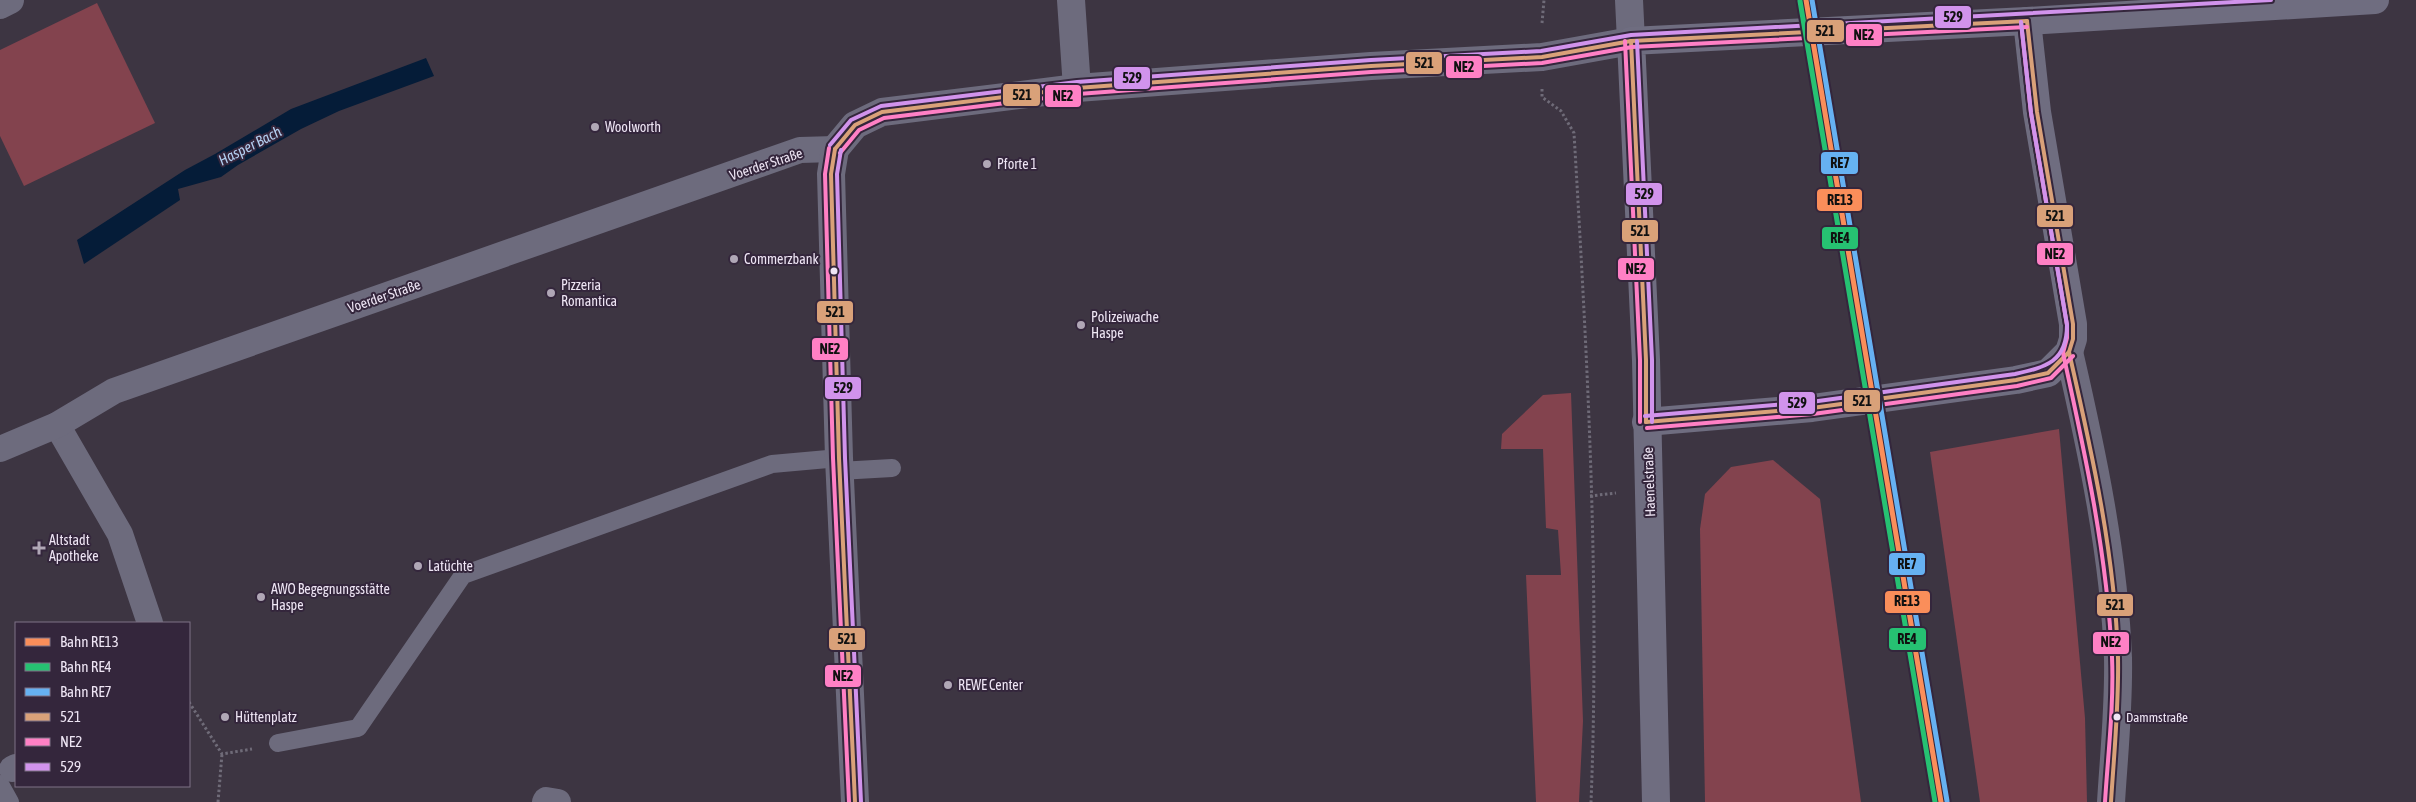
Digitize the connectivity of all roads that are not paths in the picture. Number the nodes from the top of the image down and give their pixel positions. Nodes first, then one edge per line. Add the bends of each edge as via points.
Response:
1 (10, 0) edge
2 (1072, 0) edge
3 (1629, 0) edge
4 (2375, 0) edge
5 (0, 4) edge
6 (2129, 7) edge
7 (2027, 21) junction
8 (1630, 42) junction
9 (1077, 88) junction
10 (835, 149) junction
11 (2069, 352) junction
12 (1646, 422) junction
13 (57, 425) junction
14 (0, 449) edge
15 (839, 465) junction
16 (892, 468) dead end
17 (150, 622) edge
18 (278, 743) road end
19 (9, 773) edge
20 (10, 802) edge
21 (545, 802) edge
22 (558, 802) edge
23 (855, 802) edge
24 (1656, 802) edge
25 (2111, 802) edge

1 - 5 street
2 - 9 street
3 - 8 street
4 - 6 main road
6 - 7 main road
7 - 8 main road
7 - 11 main road via 2037,112 2073,324
8 - 9 street via 1542,57
8 - 12 main road, Haenelstraße via 1646,360
9 - 10 street via 882,112 855,125
10 - 13 street, Voerder Straße via 800,150 123,388
10 - 15 street via 831,174
11 - 12 main road via 2048,373 2016,380 1812,408
11 - 25 street via 2093,457 2113,596 2118,658
12 - 24 main road, Haenelstraße
13 - 14 street, Voerder Straße
13 - 17 street via 120,534
15 - 16 lane
15 - 18 lane via 772,464 462,575 358,728
15 - 23 street
19 - 20 lane
21 - 22 street

